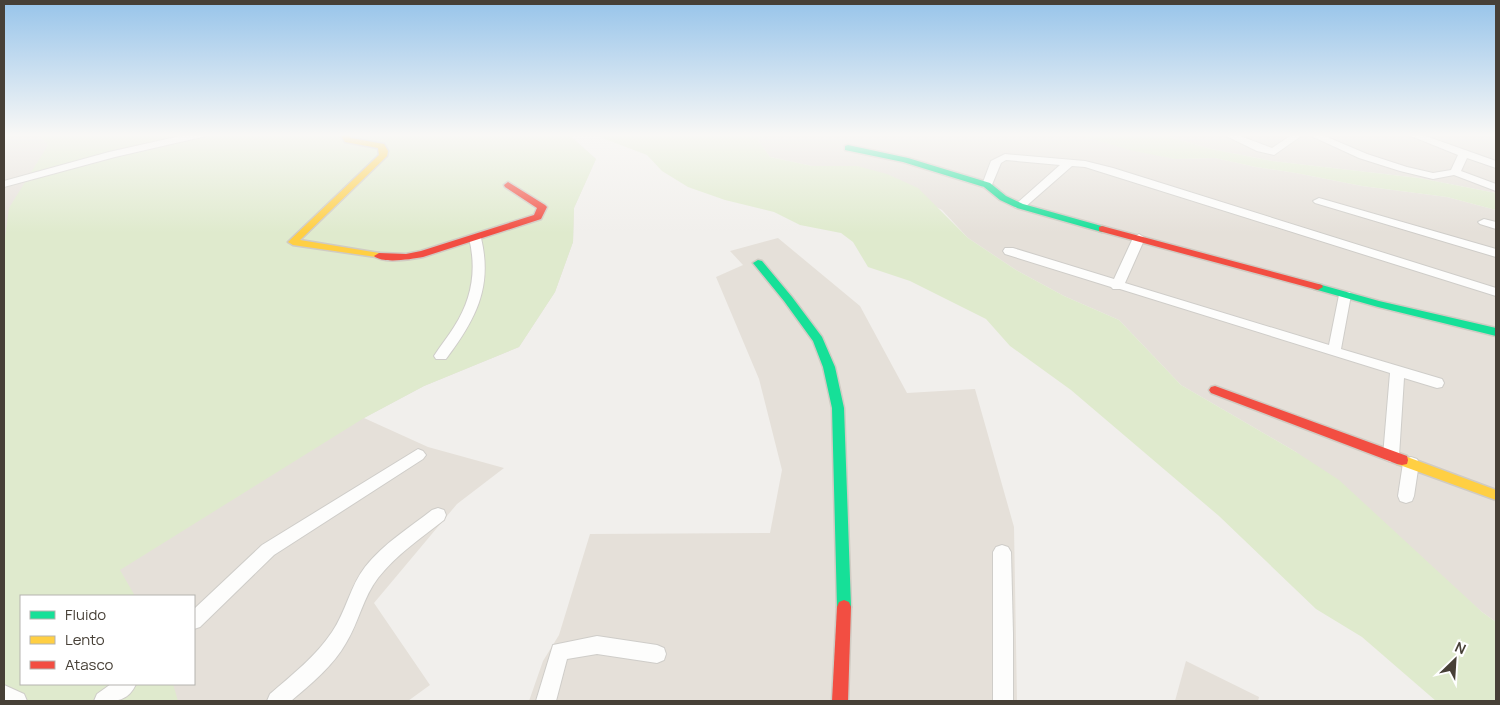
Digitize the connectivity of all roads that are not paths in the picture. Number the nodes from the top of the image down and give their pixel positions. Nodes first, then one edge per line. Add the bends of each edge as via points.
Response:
1 (66, 167) edge
2 (372, 167) edge
3 (928, 167) edge
4 (994, 167) edge
5 (1065, 167) edge
6 (1098, 167) edge
7 (1398, 167) edge
8 (1457, 167) edge
9 (1455, 172) junction
10 (4, 184) edge
11 (508, 185) dead end
12 (987, 185) junction
13 (1496, 188) edge
14 (1319, 201) dead end
15 (1020, 206) junction
16 (1484, 222) dead end
17 (1496, 226) edge
18 (475, 238) junction
19 (1139, 238) junction
20 (1009, 251) dead end
21 (1496, 253) edge
22 (758, 264) dead end
23 (1117, 286) junction
24 (1496, 292) edge
25 (1345, 295) junction
26 (1496, 332) edge
27 (1334, 352) junction
28 (440, 356) dead end
29 (1397, 372) junction
30 (1437, 383) dead end
31 (1215, 390) dead end
32 (418, 455) dead end
33 (1391, 456) junction
34 (1411, 463) junction
35 (1496, 495) edge
36 (1406, 496) dead end
37 (438, 515) dead end
38 (1002, 552) dead end
39 (195, 620) edge
40 (657, 654) dead end
41 (125, 685) edge
42 (104, 701) edge
43 (278, 701) edge
44 (546, 701) edge
45 (840, 701) edge
46 (1003, 701) edge

1 - 10 street
2 - 18 street via 293,242 397,258 423,254
3 - 12 street
4 - 12 street
5 - 15 street
6 - 24 street
7 - 9 street via 1433,176
8 - 9 street
9 - 13 street
11 - 18 street via 542,207 538,217
12 - 15 street
14 - 21 street
15 - 19 street
16 - 17 street
18 - 28 street via 481,261 476,295 461,328
19 - 23 street
19 - 25 street
20 - 23 street
22 - 45 street via 818,340 829,367 838,408 844,623
23 - 27 street
25 - 26 street
25 - 27 street
27 - 29 street
29 - 30 street
29 - 33 street
31 - 33 street
32 - 39 street via 268,550
33 - 34 street
34 - 35 street
34 - 36 street
37 - 43 street via 373,570 358,593 338,638
38 - 46 street
40 - 44 street via 597,645 560,651
41 - 42 street

